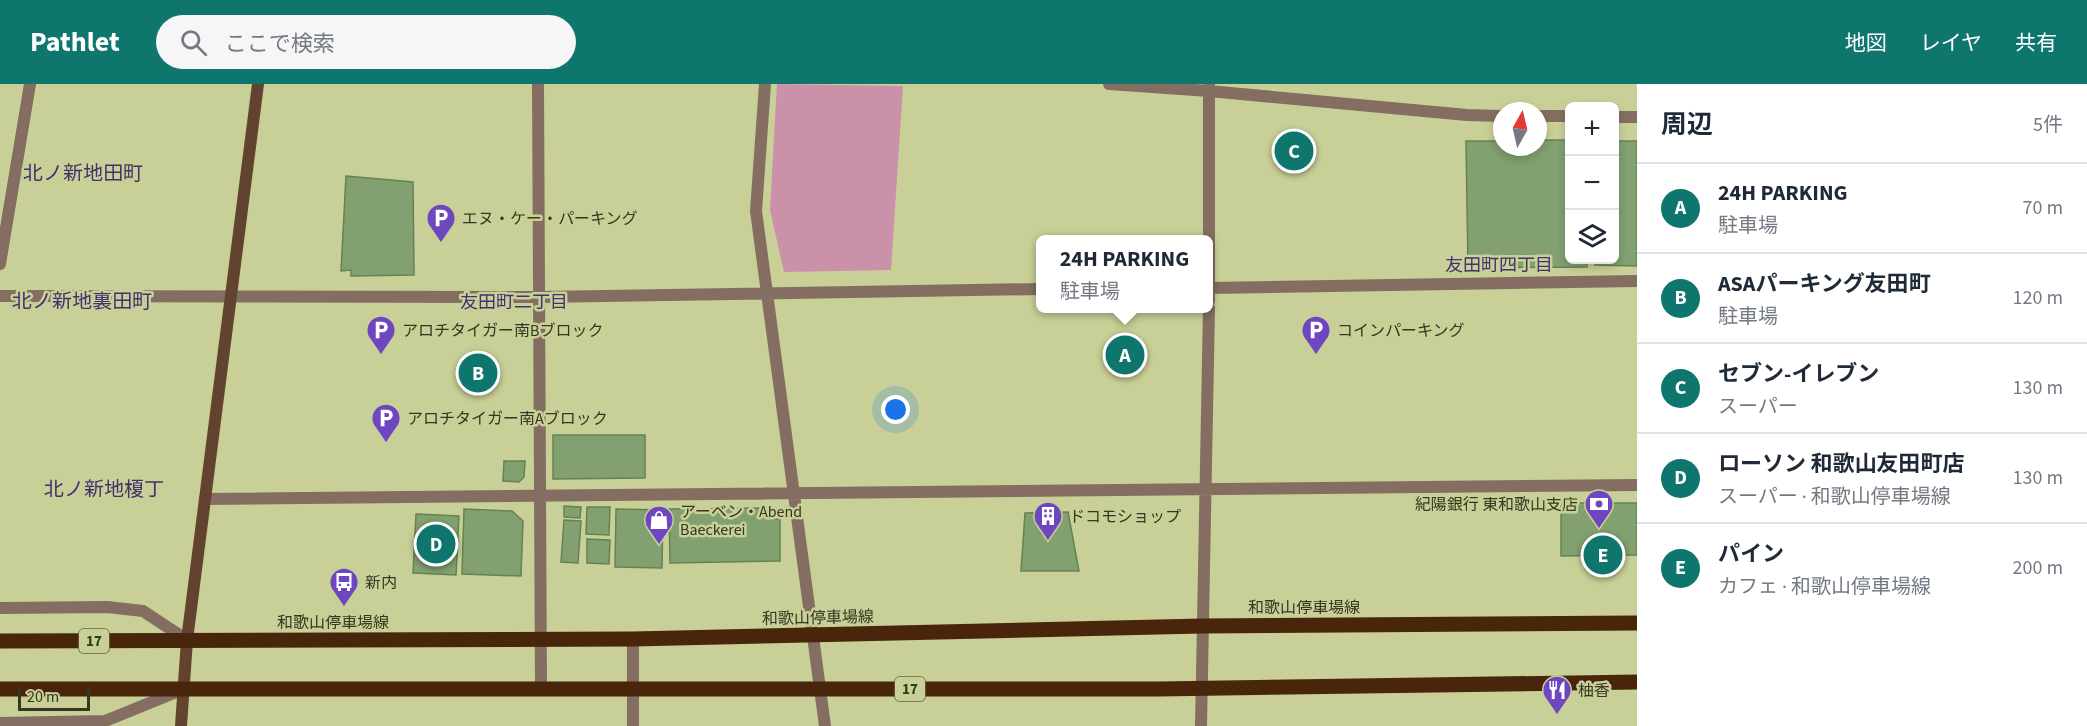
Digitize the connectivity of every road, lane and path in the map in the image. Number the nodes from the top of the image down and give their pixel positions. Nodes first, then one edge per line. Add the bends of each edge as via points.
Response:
1 (30, 84) edge
2 (258, 84) edge
3 (538, 84) edge
4 (765, 84) edge
5 (1109, 84) edge
6 (1209, 87) edge
7 (1493, 116) edge
8 (1547, 116) edge
9 (1565, 116) edge
10 (1619, 117) edge
11 (1637, 117) edge
12 (1209, 235) edge
13 (0, 264) edge
14 (1637, 281) edge
15 (1213, 288) edge
16 (1036, 290) edge
17 (765, 291) junction
18 (0, 296) edge
19 (231, 296) junction
20 (540, 297) junction
21 (1209, 313) edge
22 (1637, 485) edge
23 (1205, 489) junction
24 (794, 493) junction
25 (540, 496) junction
26 (205, 499) junction
27 (0, 608) edge
28 (1637, 623) edge
29 (1202, 626) junction
30 (814, 635) junction
31 (541, 639) junction
32 (633, 639) junction
33 (187, 640) junction
34 (0, 641) edge
35 (1637, 682) edge
36 (1200, 688) junction
37 (0, 689) edge
38 (634, 689) junction
39 (821, 689) junction
40 (183, 690) junction
41 (541, 690) junction
42 (0, 723) edge
43 (181, 726) edge
44 (633, 726) edge
45 (825, 726) edge
46 (1201, 726) edge

1 - 13 street
2 - 19 street
3 - 20 street
4 - 17 street via 756,211
5 - 6 street
6 - 7 street
6 - 12 street
8 - 9 street
10 - 11 street
14 - 15 street
16 - 17 street
17 - 20 street
17 - 24 street
18 - 19 street
19 - 20 street
19 - 26 street
20 - 25 street
21 - 23 street
22 - 23 street
23 - 24 street
23 - 29 street
24 - 25 street
24 - 30 street
25 - 26 street
25 - 31 street
26 - 33 street
27 - 33 street via 107,607 143,611
28 - 29 main road, 和歌山停車場線 / 17
29 - 30 main road, 和歌山停車場線 / 17
29 - 36 street
30 - 32 main road, 和歌山停車場線 / 17
30 - 39 street
31 - 32 main road, 和歌山停車場線 / 17
31 - 33 main road, 和歌山停車場線 / 17
31 - 41 street
32 - 38 street
33 - 34 main road, 和歌山停車場線 / 17
33 - 40 street
35 - 36 main road, 17
36 - 39 main road, 17
36 - 46 street
37 - 40 main road, 17
38 - 39 main road, 17
38 - 41 main road, 17
38 - 44 street
39 - 45 street
40 - 41 main road, 17
40 - 42 street via 105,721
40 - 43 street

